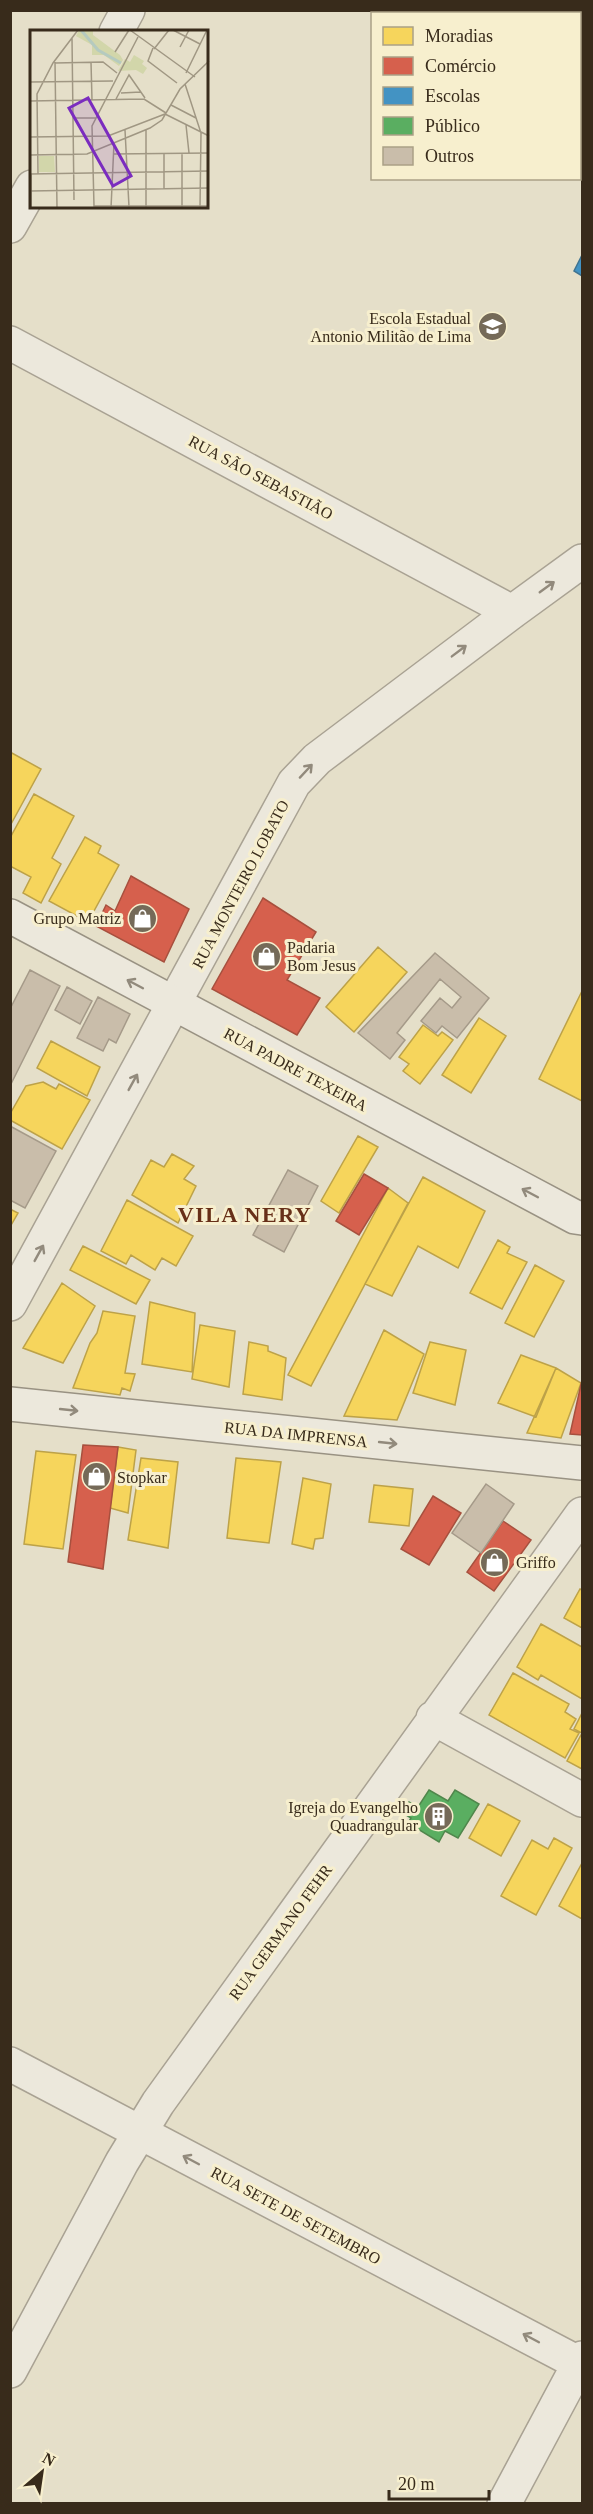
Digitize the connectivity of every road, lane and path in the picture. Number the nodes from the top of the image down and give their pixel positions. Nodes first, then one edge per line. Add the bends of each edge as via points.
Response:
1 (128, 10) edge
2 (117, 30) edge
3 (30, 191) edge
4 (10, 226) edge
5 (10, 343) edge
6 (582, 561) edge
7 (512, 612) junction
8 (10, 916) edge
9 (174, 1005) junction
10 (582, 1218) edge
11 (10, 1304) edge
12 (10, 1404) edge
13 (582, 1463) edge
14 (582, 1514) edge
15 (433, 1718) junction
16 (582, 1800) edge
17 (10, 2064) edge
18 (139, 2133) junction
19 (582, 2362) edge
20 (10, 2371) edge
21 (504, 2504) edge

1 - 2 street
3 - 4 street
5 - 7 street, RUA SÃO SEBASTIÃO
7 -> 6 street, RUA MONTEIRO LOBATO
9 -> 7 street, RUA MONTEIRO LOBATO via 294,783 317,759
9 -> 8 street, RUA PADRE TEXEIRA
10 -> 9 street, RUA PADRE TEXEIRA
11 -> 9 street, RUA MONTEIRO LOBATO
12 -> 13 street, RUA DA IMPRENSA
14 - 15 street, RUA GERMANO FEHR
15 - 16 street
15 - 18 street, RUA GERMANO FEHR
17 - 18 street, RUA SETE DE SETEMBRO
19 -> 18 street, RUA SETE DE SETEMBRO
18 - 20 street, RUA GERMANO FEHR
19 - 21 street

